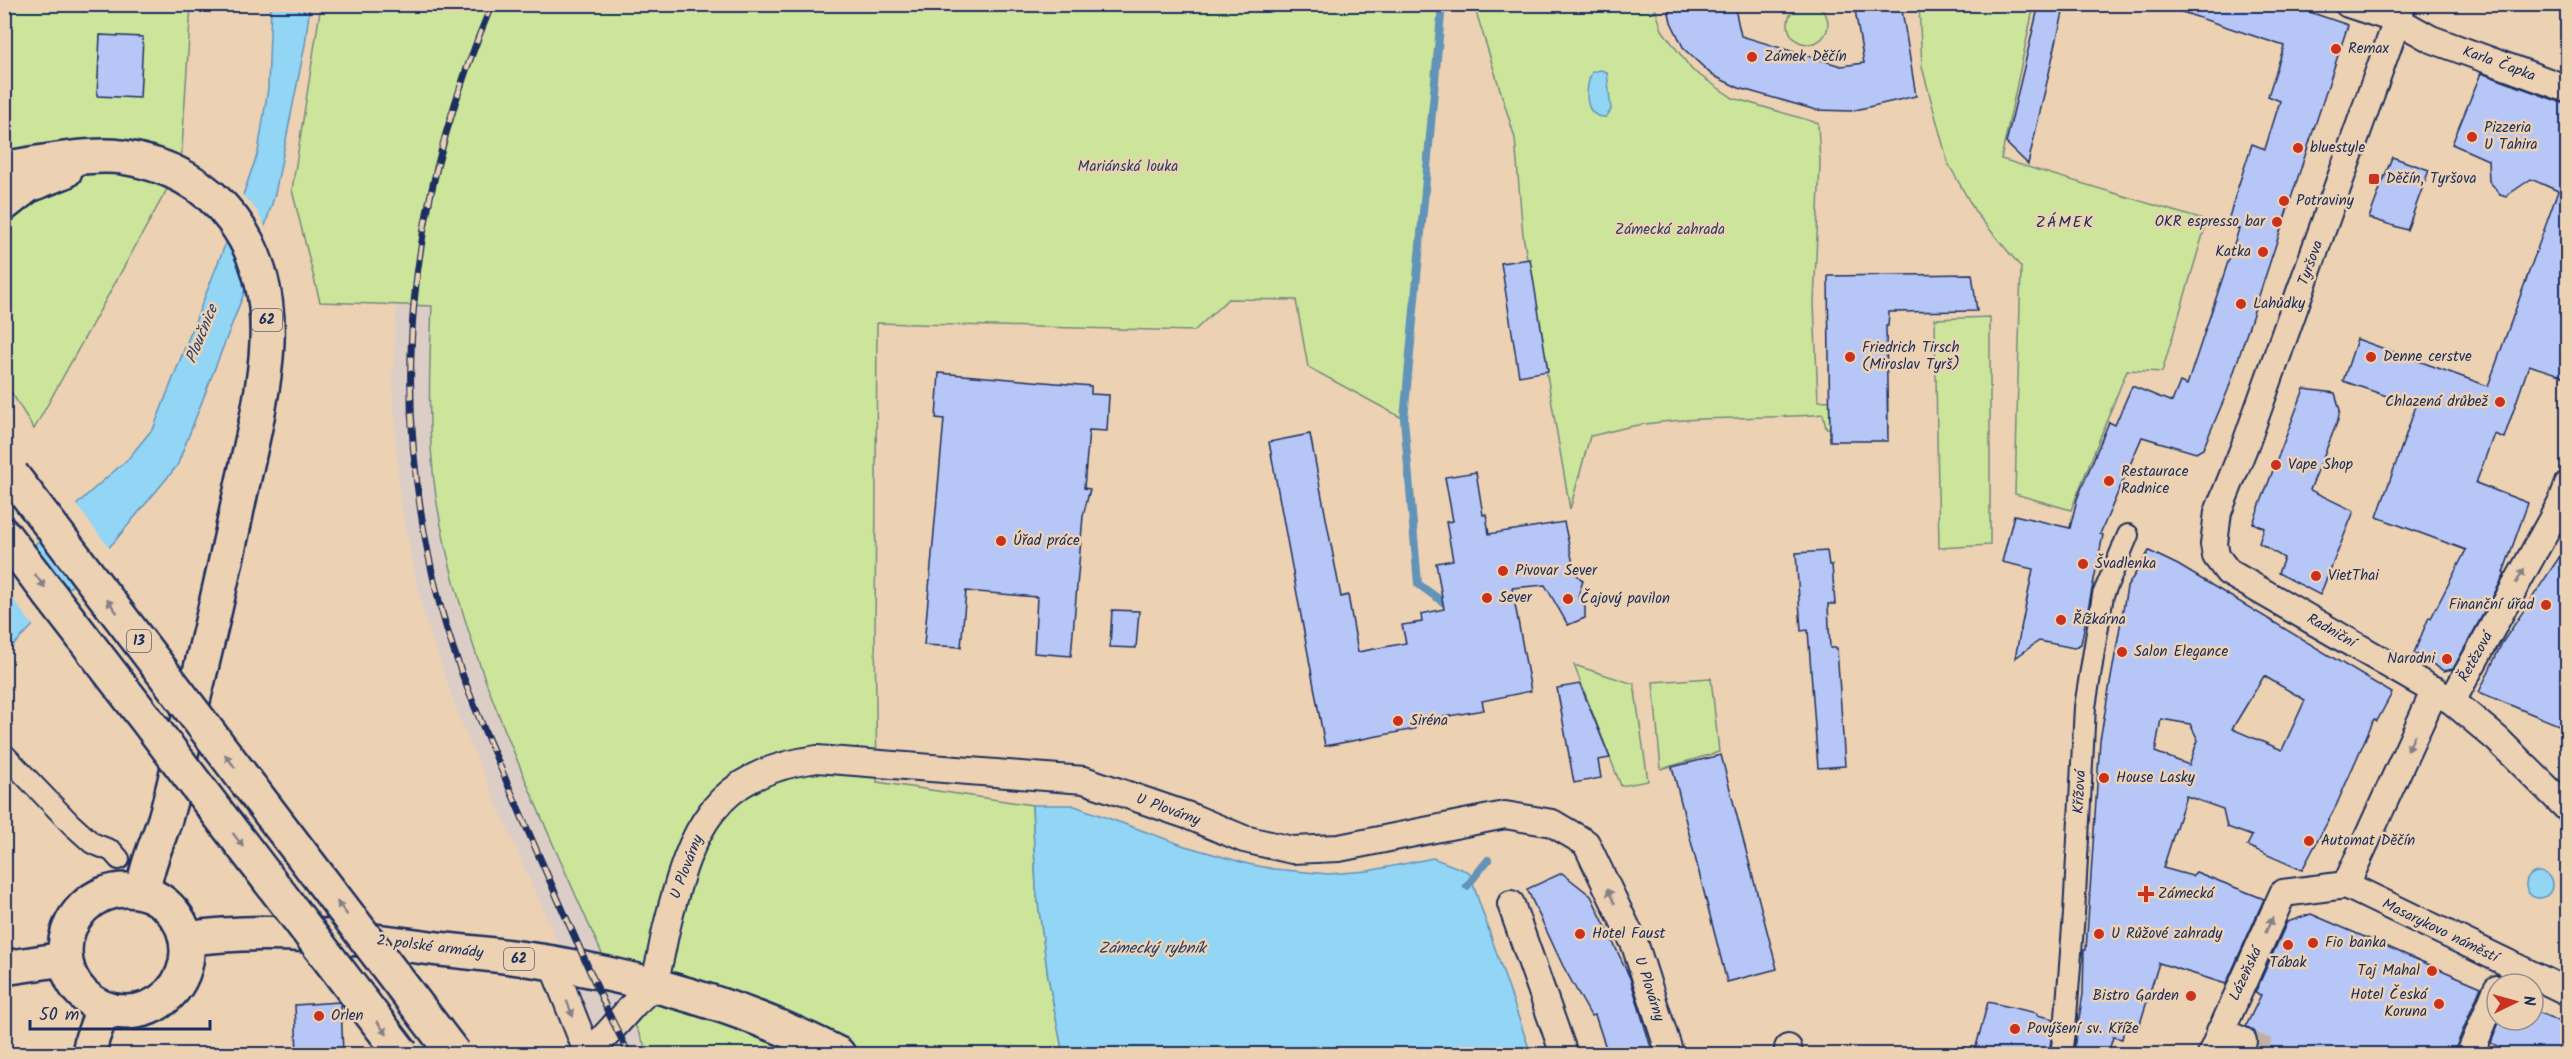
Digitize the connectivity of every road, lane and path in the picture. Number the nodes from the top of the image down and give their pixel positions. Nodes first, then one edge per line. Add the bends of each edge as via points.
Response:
1 (2348, 4) edge
2 (2400, 12) edge
3 (2568, 89) edge
4 (97, 158) junction
5 (4, 169) edge
6 (4, 204) edge
7 (7, 468) edge
8 (2568, 485) edge
9 (4, 535) edge
10 (2128, 535) dead end
11 (2216, 556) joint
12 (2443, 695) junction
13 (4, 754) edge
14 (2557, 785) edge
15 (2568, 809) edge
16 (116, 855) dead end
17 (2346, 885) junction
18 (143, 892) junction
19 (1511, 904) dead end
20 (186, 939) junction
21 (64, 959) junction
22 (552, 963) junction
23 (4, 968) edge
24 (2499, 972) edge
25 (652, 985) junction
26 (2545, 986) edge
27 (2568, 992) edge
28 (103, 1009) junction
29 (2485, 1018) edge
30 (2224, 1042) edge
31 (89, 1054) edge
32 (402, 1054) edge
33 (454, 1054) edge
34 (588, 1054) edge
35 (838, 1054) edge
36 (1564, 1054) edge
37 (1670, 1054) edge
38 (2061, 1054) edge
39 (2470, 1054) edge

1 - 2 street
2 - 3 street, Karla Čapka via 2431,39
2 - 11 street, Tyršova via 2218,512
4 - 5 main road, 62
4 - 6 main road via 27,186
4 - 18 main road, 62 via 121,157 162,168 204,190 222,205 255,255 267,310 266,363 223,579
33 -> 7 main road, 13, bridge
12 -> 8 street, Řetězová via 2562,501
9 -> 32 main road, bridge
10 - 38 street, Křížová via 2103,594 2085,707 2074,914
11 - 12 street, Radniční via 2228,572
12 - 14 street
12 -> 17 street
13 - 16 street via 92,843
14 - 15 street
17 - 24 street, Masarykovo náměstí
30 -> 17 street, Lázeňská via 2283,893
18 - 20 main road via 163,902 178,918
18 - 21 main road via 121,889 97,896 78,912 66,934
19 - 36 street
20 - 22 main road, 2. polské armády / 62 via 242,932 356,938
20 - 28 main road via 184,971 167,998 147,1010 125,1013
21 - 23 main road
21 - 28 main road via 71,980 84,997
22 - 25 main road, 2. polské armády / 62
22 -> 34 street
25 - 34 street
25 - 35 main road, 2. polské armády / 62 via 723,1005 787,1029
37 -> 25 street, U Plovárny via 1635,945 1586,843 1552,823 1505,815 1339,848 1292,850 1244,839 1084,780 817,759 760,773 735,787 713,807 691,848
26 - 27 street, Masarykovo náměstí
28 - 31 main road
29 - 39 street

